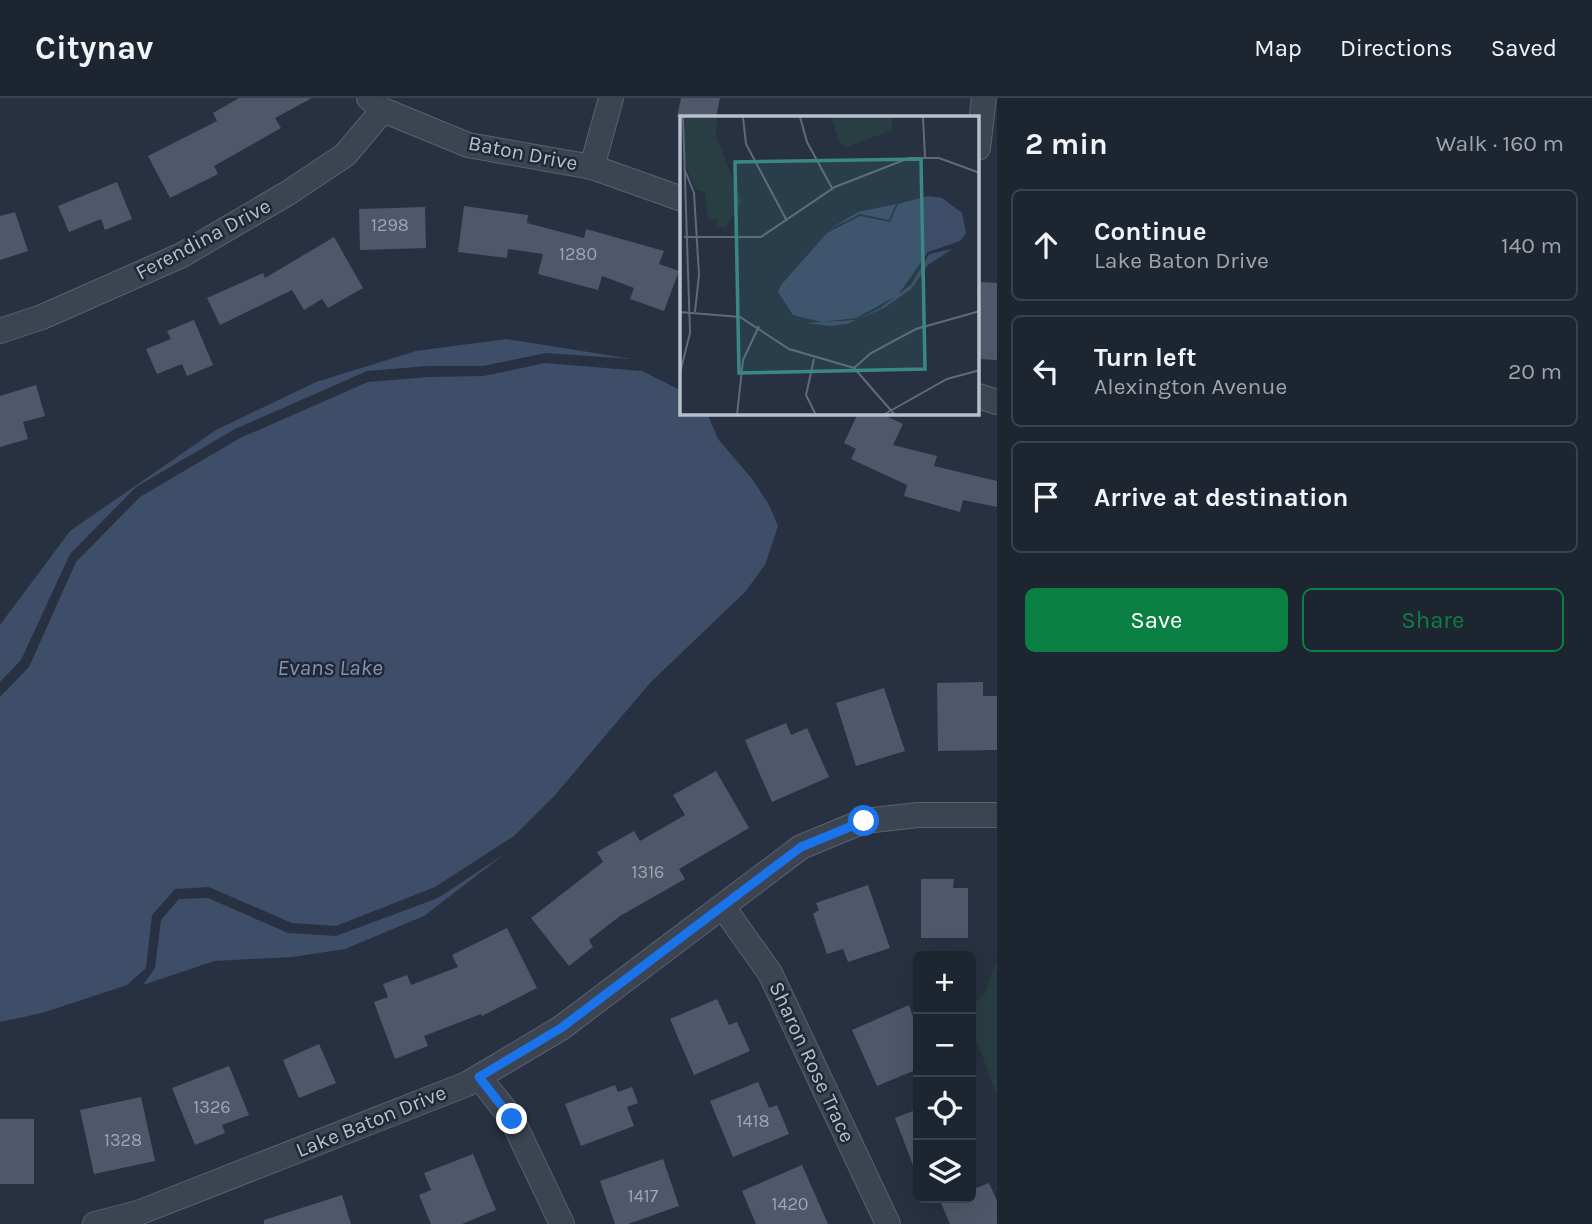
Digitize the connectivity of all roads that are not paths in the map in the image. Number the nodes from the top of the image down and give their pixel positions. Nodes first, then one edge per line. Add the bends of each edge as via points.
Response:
1 (611, 98) edge
2 (984, 98) edge
3 (376, 104) edge
4 (979, 140) edge
5 (592, 167) junction
6 (680, 198) edge
7 (0, 331) edge
8 (979, 396) edge
9 (997, 402) edge
10 (997, 815) edge
11 (723, 906) junction
12 (479, 1077) junction
13 (95, 1224) edge
14 (562, 1224) edge
15 (888, 1224) edge

1 - 5 street
2 - 4 street
3 - 5 street, Baton Drive via 468,145
3 - 7 street, Ferendina Drive via 345,155 288,193 182,255
5 - 6 street, Baton Drive
8 - 9 street
10 - 11 street, Lake Baton Drive via 864,821 801,847
11 - 12 street, Lake Baton Drive via 561,1028
11 - 15 street, Sharon Rose Trace via 770,973
12 - 13 street, Lake Baton Drive via 151,1208
12 - 14 street via 512,1119

